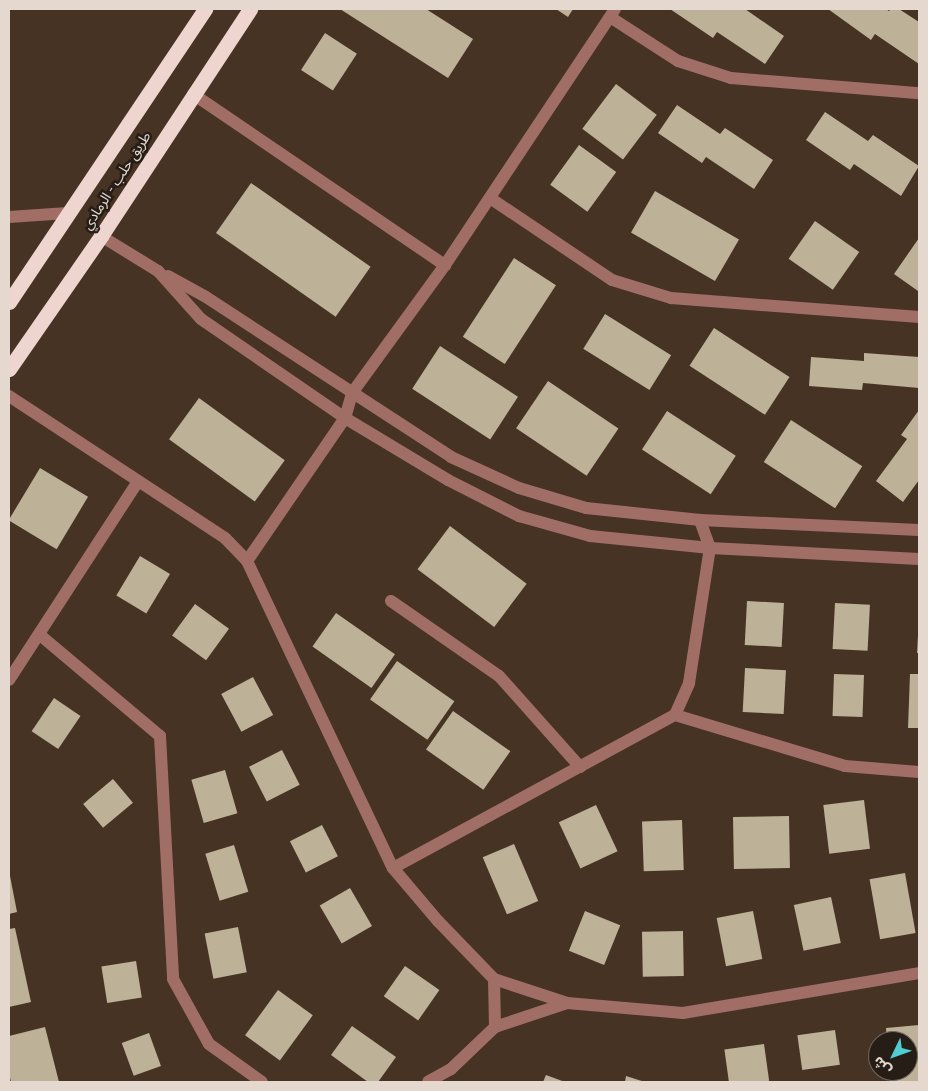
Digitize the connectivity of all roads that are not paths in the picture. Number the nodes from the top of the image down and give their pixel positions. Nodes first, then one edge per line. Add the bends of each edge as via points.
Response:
1 (205, 9) edge
2 (250, 9) edge
3 (613, 13) edge
4 (919, 93) edge
5 (193, 94) junction
6 (490, 198) junction
7 (68, 213) junction
8 (9, 217) edge
9 (101, 236) junction
10 (445, 265) junction
11 (158, 271) junction
12 (9, 302) edge
13 (919, 317) edge
14 (9, 369) edge
15 (352, 393) junction
16 (9, 396) edge
17 (344, 418) junction
18 (138, 481) junction
19 (700, 520) junction
20 (919, 530) edge
21 (710, 548) junction
22 (919, 559) edge
23 (247, 561) junction
24 (392, 600) dead end
25 (40, 635) junction
26 (9, 680) edge
27 (675, 715) junction
28 (580, 767) junction
29 (919, 772) edge
30 (393, 868) junction
31 (919, 973) edge
32 (494, 979) junction
33 (567, 1003) junction
34 (494, 1027) junction
35 (262, 1082) edge
36 (428, 1082) edge

1 - 7 highway, طريق حلب - الرمادي
2 - 5 highway, طريق حلب - الرمادي
3 - 4 street via 678,61 731,78
3 - 6 street
5 - 9 highway, طريق حلب - الرمادي
5 - 10 street
6 - 10 street
6 - 13 street via 612,280 671,298
7 - 8 street
7 - 12 highway, طريق حلب - الرمادي
9 - 11 street
9 - 14 highway, طريق حلب - الرمادي
10 - 15 street
11 - 15 street via 206,297
11 - 17 street via 201,319
15 - 17 street
15 - 19 street via 451,457 519,488 586,508
16 - 18 street
17 - 21 street via 448,480 519,516 590,536
17 - 23 street
18 - 23 street via 225,538
18 - 25 street
19 - 20 street
19 - 21 street
21 - 22 street
21 - 27 street via 689,683
23 - 30 street
24 - 28 street via 499,676
25 - 26 street
25 - 35 street via 160,736 173,980 209,1044
27 - 28 street
27 - 29 street via 845,766
28 - 30 street
30 - 32 street
31 - 33 street via 683,1013
32 - 33 street
32 - 34 street
33 - 34 street
34 - 36 street via 451,1069

